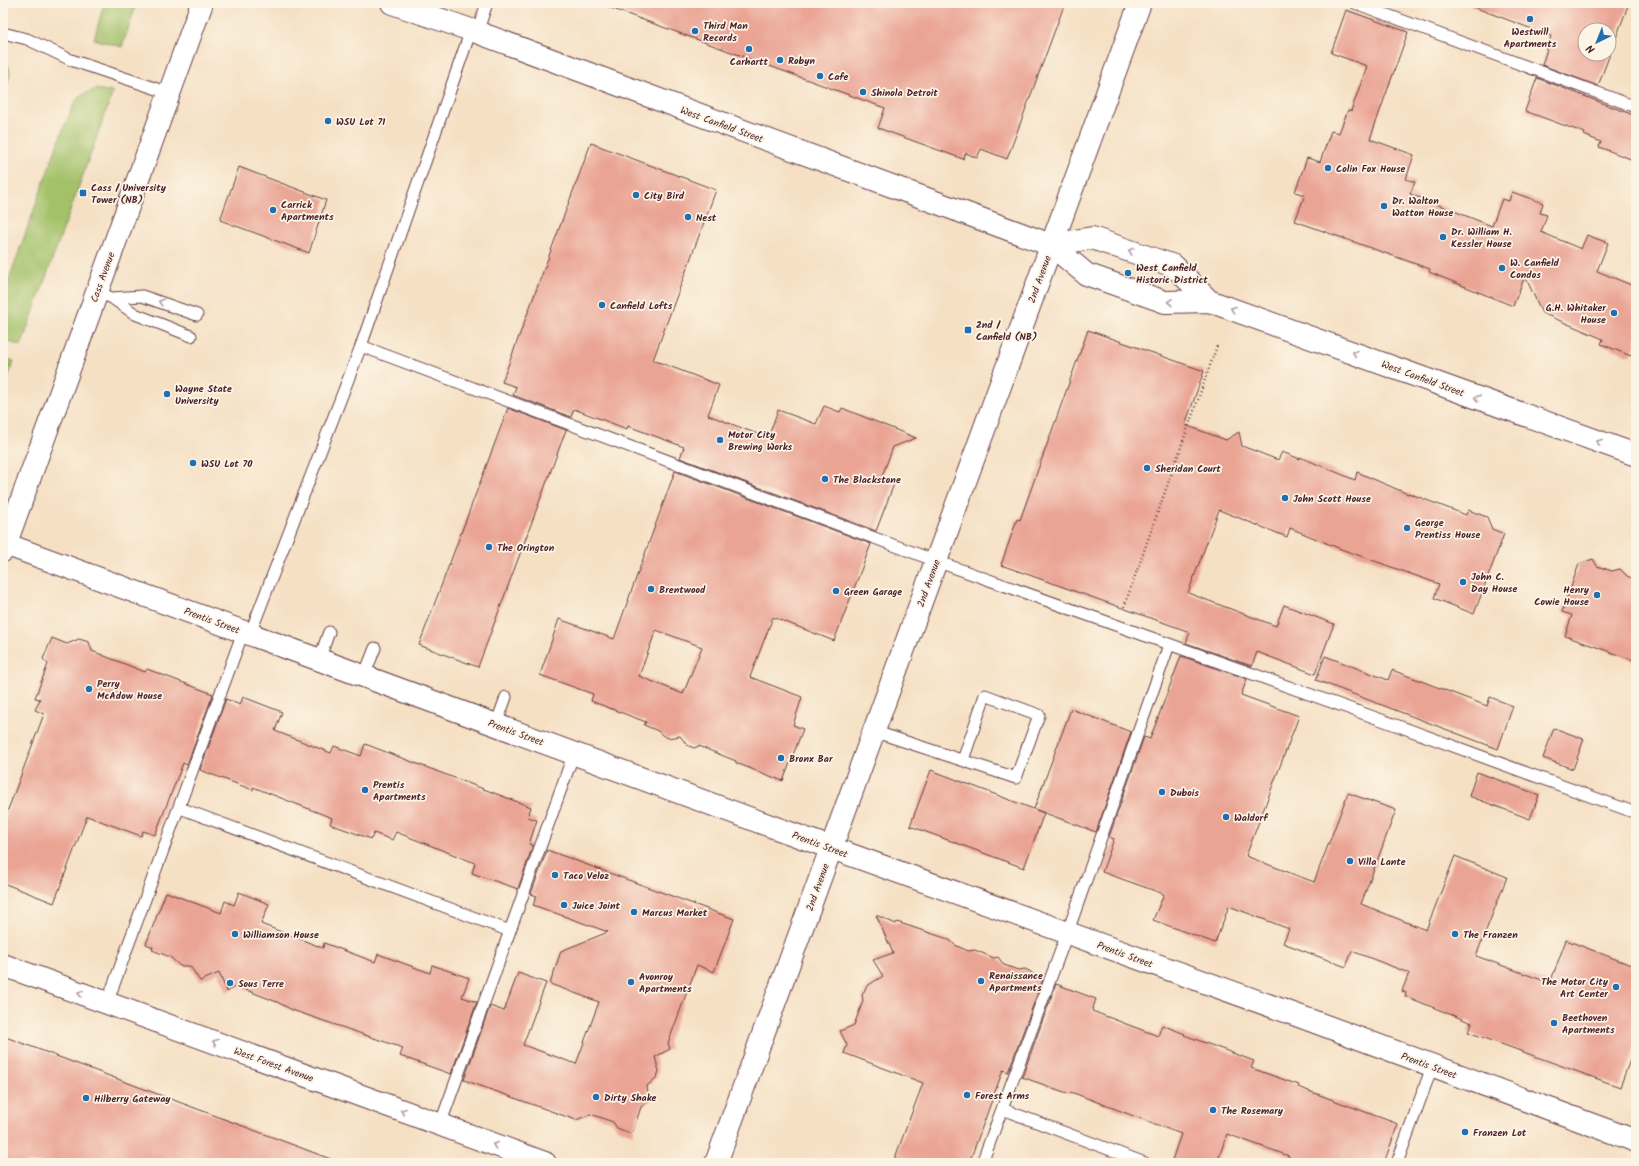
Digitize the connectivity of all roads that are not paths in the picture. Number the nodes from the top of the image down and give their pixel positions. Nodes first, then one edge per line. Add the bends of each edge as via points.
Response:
1 (202, 3) edge
2 (392, 3) edge
3 (488, 3) edge
4 (1140, 3) edge
5 (1355, 3) edge
6 (474, 32) junction
7 (3, 33) edge
8 (169, 93) junction
9 (1636, 107) edge
10 (1051, 245) junction
11 (104, 295) junction
12 (1209, 301) junction
13 (198, 315) dead end
14 (191, 336) dead end
15 (361, 346) junction
16 (1636, 455) edge
17 (4, 548) edge
18 (936, 561) junction
19 (330, 632) dead end
20 (246, 633) junction
21 (1169, 645) junction
22 (375, 648) dead end
23 (319, 660) junction
24 (364, 676) junction
25 (506, 697) dead end
26 (496, 724) junction
27 (873, 732) junction
28 (574, 753) junction
29 (963, 760) junction
30 (180, 808) junction
31 (1636, 813) edge
32 (831, 848) junction
33 (510, 931) junction
34 (1067, 934) junction
35 (3, 965) edge
36 (107, 1003) junction
37 (1432, 1067) junction
38 (1002, 1108) junction
39 (440, 1125) junction
40 (1636, 1141) edge
41 (545, 1163) edge
42 (716, 1163) edge
43 (982, 1163) edge
44 (1145, 1163) edge
45 (1397, 1163) edge

1 - 8 street, Cass Avenue
2 - 6 street, West Canfield Street
3 - 6 lane
4 - 10 street, 2nd Avenue
5 - 9 lane
6 - 10 street, West Canfield Street
6 - 15 lane
7 - 8 lane via 27,39 71,60
8 - 11 street, Cass Avenue
12 -> 10 street, West Canfield Street via 1165,302 1100,279 1086,274
12 -> 10 street, West Canfield Street via 1174,266 1092,238
10 - 18 street, 2nd Avenue
13 -> 11 lane via 142,296
11 - 14 lane via 135,314
11 - 17 street, Cass Avenue
16 -> 12 street, West Canfield Street
15 - 18 lane
15 - 20 lane
17 - 20 street, Prentis Street
18 - 21 lane
18 - 27 street, 2nd Avenue
19 - 23 lane
20 - 23 street, Prentis Street
20 - 30 lane
21 - 31 lane
21 - 34 lane
22 - 24 lane
23 - 24 street, Prentis Street
24 - 26 street, Prentis Street
25 - 26 lane
26 - 28 street, Prentis Street
27 - 29 lane
27 - 32 street, 2nd Avenue
28 - 32 street, Prentis Street
28 - 33 lane
29 - 29 lane via 1016,778 1039,715 985,695
30 - 33 lane
30 - 36 lane
32 - 34 street, Prentis Street
32 - 42 street, 2nd Avenue
33 - 39 lane
34 - 37 street, Prentis Street
34 - 38 lane
36 -> 35 street, West Forest Avenue
39 -> 36 street, West Forest Avenue
37 - 40 street, Prentis Street
37 - 45 lane
38 - 43 lane
38 - 44 lane
41 -> 39 street, West Forest Avenue

